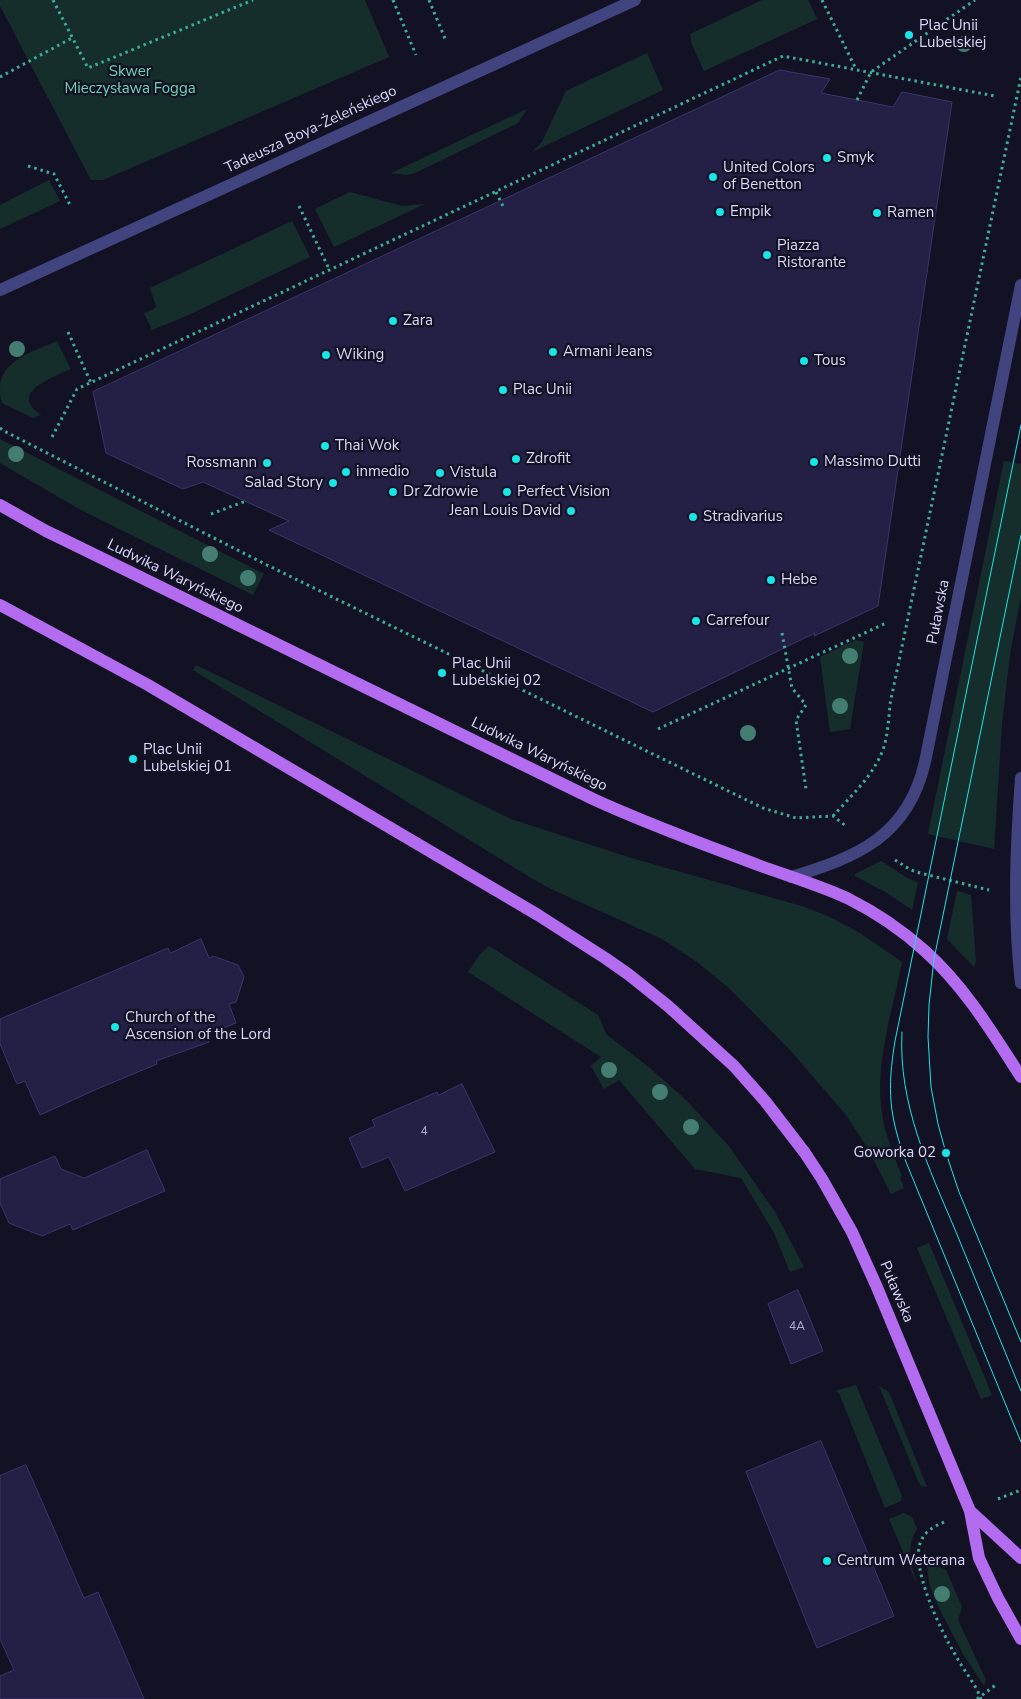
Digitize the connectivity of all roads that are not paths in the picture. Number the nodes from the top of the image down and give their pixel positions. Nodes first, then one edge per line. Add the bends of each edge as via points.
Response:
1 (635, 0) edge
2 (1021, 285) edge
3 (0, 290) edge
4 (0, 505) edge
5 (0, 605) edge
6 (1021, 778) edge
7 (791, 877) junction
8 (1021, 984) edge
9 (1021, 1077) edge
10 (970, 1511) junction
11 (1021, 1558) edge
12 (1021, 1639) edge

1 - 3 street, Tadeusza Boya-Żeleńskiego
2 - 7 street, Puławska via 917,790 893,826 871,844 825,867
4 - 7 main road, Ludwika Waryńskiego via 94,555 593,799 654,826
5 - 10 main road, Puławska via 148,685 503,894 605,958 651,992 734,1066 805,1153 852,1232
6 - 8 street via 1015,897
7 - 9 main road, Ludwika Waryńskiego via 847,898 894,926 925,950 960,986
10 - 11 main road, Puławska
10 - 12 main road, Puławska via 979,1558

